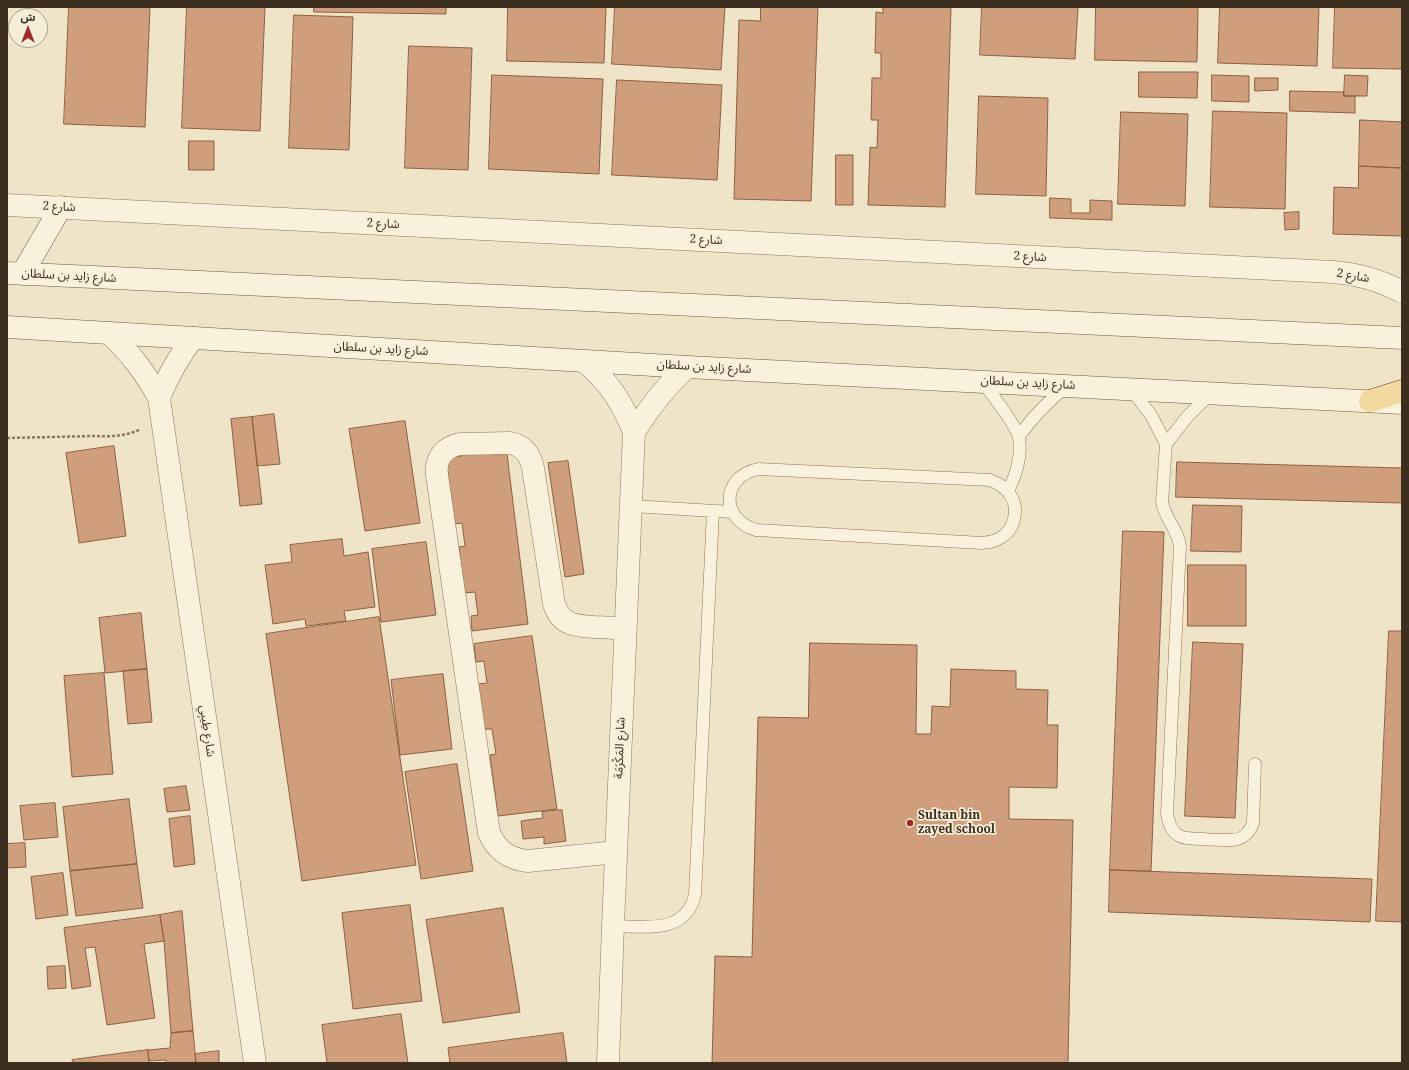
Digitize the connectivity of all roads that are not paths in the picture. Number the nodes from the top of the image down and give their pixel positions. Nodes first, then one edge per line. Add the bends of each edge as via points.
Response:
1 (7, 205) edge
2 (61, 207) junction
3 (14, 274) edge
4 (1402, 292) edge
5 (7, 327) edge
6 (109, 333) junction
7 (193, 338) junction
8 (1402, 338) edge
9 (584, 361) junction
10 (687, 367) junction
11 (981, 380) junction
12 (1069, 385) junction
13 (1131, 389) junction
14 (1402, 391) edge
15 (1211, 393) junction
16 (1370, 401) junction
17 (1402, 403) edge
18 (161, 408) junction
19 (634, 432) junction
20 (1019, 436) junction
21 (1166, 444) junction
22 (1008, 491) junction
23 (631, 506) junction
24 (713, 511) junction
25 (732, 512) junction
26 (625, 628) junction
27 (1255, 764) dead end
28 (616, 852) junction
29 (613, 926) junction
30 (255, 1063) edge
31 (608, 1063) edge

1 - 2 street, شارع 2
2 - 3 street
2 - 4 street, شارع 2 via 1333,272 1371,279
3 - 8 street, شارع زايد بن سلطان
5 - 6 street, شارع زايد بن سلطان
6 - 7 street, شارع زايد بن سلطان
6 - 18 street, شارع طِيبِي via 138,363
7 - 9 street, شارع زايد بن سلطان
7 - 18 street via 173,366
9 - 10 street, شارع زايد بن سلطان
9 - 19 street, شارع المَكْرَمَة via 610,386
10 - 11 street, شارع زايد بن سلطان
10 - 19 street via 663,391
11 - 12 street, شارع زايد بن سلطان
11 - 20 lane
12 - 13 street, شارع زايد بن سلطان
12 - 20 lane via 1041,408
13 - 15 street, شارع زايد بن سلطان
13 - 21 lane via 1151,415
14 - 16 main road
15 - 16 street, شارع زايد بن سلطان
15 - 21 lane via 1187,417
16 - 17 street, شارع زايد بن سلطان
18 - 30 street, شارع طِيبِي
19 - 23 street, شارع المَكْرَمَة
20 - 22 lane via 1018,468
21 - 27 lane via 1162,502 1164,511 1177,532 1180,547 1167,814 1172,829 1185,839 1232,840 1246,836 1253,823
22 - 25 lane via 990,480 758,469 748,471 734,484 729,503
22 - 25 lane via 1014,500 1016,510 1012,526 1002,538 982,543 756,530 738,521
23 - 24 lane
23 - 26 street, شارع المَكْرَمَة
24 - 25 lane
24 - 29 lane via 693,904 682,918 666,926
26 - 28 street, شارع المَكْرَمَة
26 - 28 street via 574,625 562,619 557,612 533,468 528,454 522,448 509,443 460,444 453,445 441,454 436,468 489,833 500,850 518,860
28 - 29 street, شارع المَكْرَمَة
29 - 31 street, شارع المَكْرَمَة

